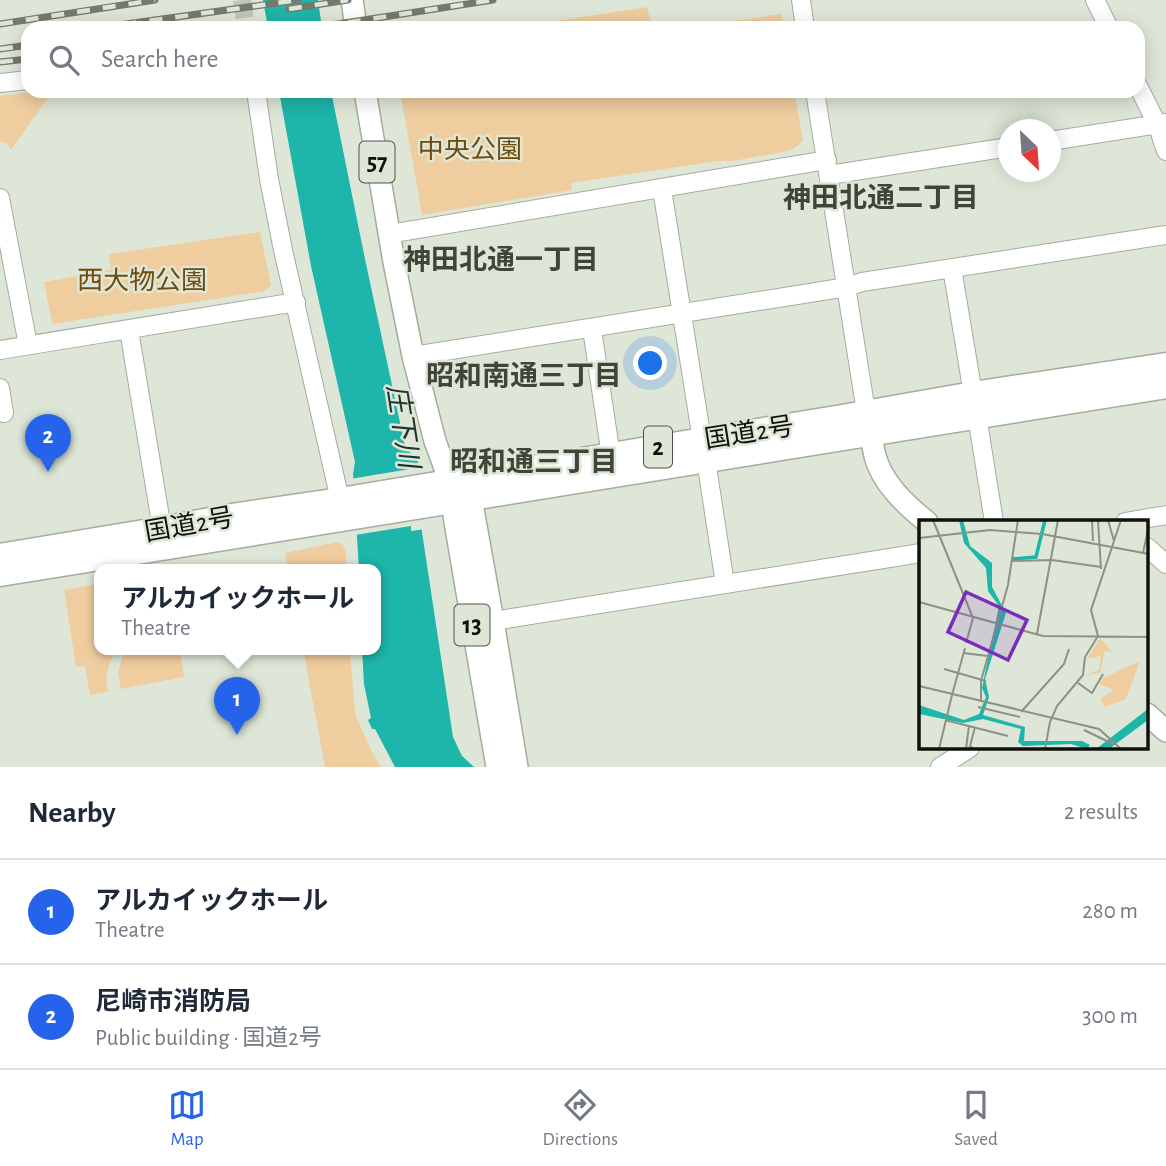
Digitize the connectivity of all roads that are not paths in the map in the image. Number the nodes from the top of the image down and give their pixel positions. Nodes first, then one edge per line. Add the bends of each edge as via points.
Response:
1 (352, 0) edge
2 (801, 0) edge
3 (1095, 0) edge
4 (355, 21) edge
5 (804, 21) edge
6 (1106, 21) edge
7 (21, 81) edge
8 (0, 83) edge
9 (1145, 97) edge
10 (257, 98) edge
11 (366, 98) edge
12 (816, 98) edge
13 (1162, 123) edge
14 (1061, 139) edge
15 (998, 148) edge
16 (1166, 151) edge
17 (828, 167) junction
18 (662, 189) junction
19 (0, 198) edge
20 (389, 234) junction
21 (1166, 235) edge
22 (952, 268) junction
23 (847, 287) junction
24 (296, 302) junction
25 (682, 313) junction
26 (592, 329) junction
27 (129, 330) junction
28 (28, 345) junction
29 (0, 350) edge
30 (413, 356) junction
31 (1166, 365) edge
32 (1166, 386) edge
33 (0, 388) edge
34 (975, 405) junction
35 (4, 413) dead end
36 (869, 422) junction
37 (704, 450) junction
38 (611, 456) junction
39 (447, 494) junction
40 (348, 505) junction
41 (1166, 515) edge
42 (925, 520) edge
43 (994, 520) edge
44 (1137, 520) edge
45 (162, 529) junction
46 (1148, 548) edge
47 (919, 553) edge
48 (0, 556) edge
49 (1166, 564) edge
50 (0, 574) edge
51 (726, 584) junction
52 (494, 621) junction
53 (1148, 715) edge
54 (1166, 731) edge
55 (967, 750) edge
56 (942, 766) edge
57 (497, 767) edge
58 (517, 767) edge

1 - 4 main road
2 - 5 street
3 - 6 street
7 - 8 street
9 - 13 street
10 - 24 street
11 - 20 main road, 57
12 - 17 street
13 - 14 street
13 - 16 street
15 - 17 street
17 - 18 street
17 - 23 street
18 - 20 street
18 - 25 street
19 - 28 street
20 - 30 main road, 57
21 - 22 street
22 - 23 street
22 - 34 street
23 - 25 street
23 - 36 street
24 - 27 street
24 - 40 street
25 - 26 street
25 - 37 street
26 - 30 street
26 - 38 street
27 - 28 street
27 - 45 street
28 - 29 street
30 - 39 main road, 57
31 - 34 highway, 国道2号 / 2
32 - 34 highway, 国道2号 / 2
33 - 35 street
34 - 36 highway, 国道2号 / 2
34 - 43 street
36 - 37 highway, 国道2号 / 2
36 - 42 main road via 875,457 888,483
37 - 38 highway, 国道2号 / 2
37 - 39 highway, 国道2号 / 2
37 - 51 street
38 - 39 highway, 国道2号 / 2
39 - 40 highway, 国道2号 / 2
39 - 52 main road, 13
39 - 57 main road, 13
40 - 45 highway, 国道2号 / 2 via 252,512
40 - 50 highway, 国道2号 / 2
41 - 44 street
45 - 48 highway, 国道2号 / 2
46 - 49 street
47 - 51 street
51 - 52 street
52 - 58 main road, 13
53 - 54 main road
55 - 56 street

